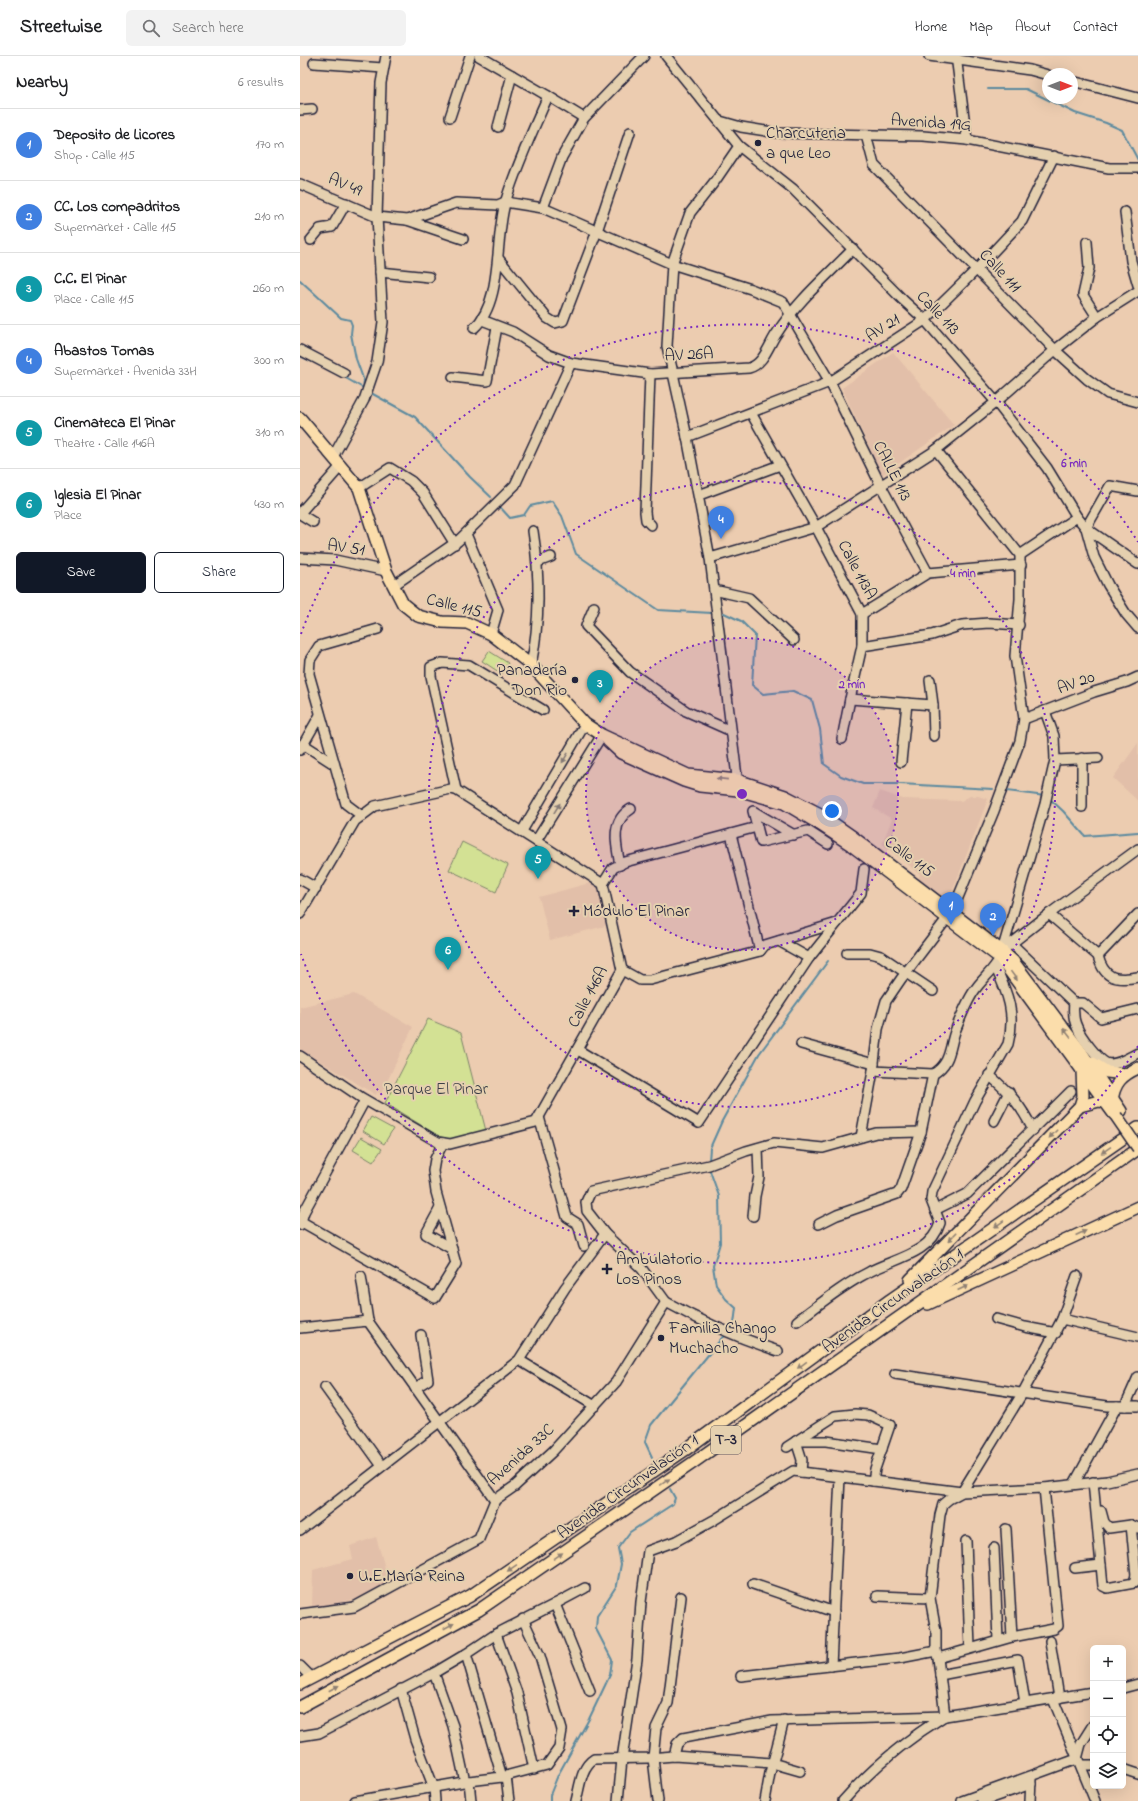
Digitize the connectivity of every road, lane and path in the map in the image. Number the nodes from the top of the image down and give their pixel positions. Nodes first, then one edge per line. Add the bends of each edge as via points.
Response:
1 (386, 56) edge
2 (470, 56) edge
3 (479, 56) edge
4 (644, 56) edge
5 (666, 56) edge
6 (929, 56) edge
7 (957, 58) edge
8 (314, 63) dead end
9 (383, 68) junction
10 (1042, 73) edge
11 (512, 75) junction
12 (1078, 83) edge
13 (548, 96) junction
14 (1138, 98) edge
15 (312, 109) dead end
16 (300, 110) edge
17 (450, 117) dead end
18 (584, 118) junction
19 (720, 121) junction
20 (498, 127) dead end
21 (630, 132) dead end
22 (866, 135) junction
23 (967, 140) junction
24 (739, 146) junction
25 (1054, 156) junction
26 (1138, 168) edge
27 (300, 184) edge
28 (505, 202) junction
29 (346, 203) junction
30 (543, 208) junction
31 (1125, 212) dead end
32 (377, 216) junction
33 (407, 220) junction
34 (597, 231) junction
35 (463, 239) dead end
36 (311, 240) dead end
37 (1087, 242) dead end
38 (853, 249) junction
39 (498, 258) junction
40 (672, 264) junction
41 (977, 269) junction
42 (380, 272) junction
43 (429, 277) dead end
44 (1138, 286) edge
45 (1138, 291) edge
46 (790, 314) junction
47 (1097, 317) junction
48 (482, 320) junction
49 (925, 320) junction
50 (497, 326) junction
51 (474, 328) dead end
52 (300, 350) edge
53 (1055, 350) junction
54 (571, 364) junction
55 (672, 372) junction
56 (344, 373) dead end
57 (650, 374) junction
58 (453, 378) dead end
59 (830, 382) junction
60 (996, 402) junction
61 (1138, 402) edge
62 (751, 413) junction
63 (300, 418) edge
64 (687, 436) junction
65 (936, 450) junction
66 (333, 457) junction
67 (780, 465) junction
68 (341, 466) junction
69 (880, 486) junction
70 (359, 488) junction
71 (1138, 490) edge
72 (699, 495) junction
73 (300, 513) edge
74 (1077, 517) junction
75 (314, 522) dead end
76 (651, 525) dead end
77 (816, 527) junction
78 (1086, 528) junction
79 (533, 531) dead end
80 (466, 534) junction
81 (455, 544) junction
82 (551, 557) dead end
83 (300, 558) edge
84 (710, 558) junction
85 (1020, 560) junction
86 (538, 562) junction
87 (1138, 564) edge
88 (386, 571) junction
89 (928, 573) junction
90 (394, 585) junction
91 (714, 590) junction
92 (594, 606) dead end
93 (862, 614) junction
94 (1019, 625) junction
95 (1138, 628) edge
96 (378, 629) dead end
97 (491, 634) junction
98 (794, 640) dead end
99 (862, 646) junction
100 (531, 665) junction
101 (1138, 677) edge
102 (930, 680) dead end
103 (850, 699) junction
104 (907, 703) junction
105 (933, 705) junction
106 (543, 710) dead end
107 (1045, 711) junction
108 (320, 715) junction
109 (1024, 719) junction
110 (585, 724) junction
111 (732, 731) junction
112 (602, 735) junction
113 (934, 736) dead end
114 (842, 739) dead end
115 (302, 747) edge
116 (1082, 758) junction
117 (1098, 758) dead end
118 (1055, 760) junction
119 (901, 762) dead end
120 (334, 764) junction
121 (738, 785) junction
122 (456, 790) junction
123 (1082, 808) dead end
124 (631, 809) dead end
125 (362, 816) junction
126 (757, 828) junction
127 (522, 831) junction
128 (731, 834) junction
129 (794, 835) junction
130 (536, 841) junction
131 (828, 844) dead end
132 (1138, 849) edge
133 (620, 865) junction
134 (864, 869) dead end
135 (300, 879) edge
136 (603, 884) junction
137 (316, 888) junction
138 (300, 914) edge
139 (1049, 914) junction
140 (1138, 914) edge
141 (950, 915) junction
142 (837, 923) junction
143 (779, 941) junction
144 (1011, 943) junction
145 (760, 951) junction
146 (847, 953) dead end
147 (1098, 956) junction
148 (809, 958) junction
149 (999, 958) junction
150 (622, 970) junction
151 (906, 972) junction
152 (1138, 977) edge
153 (933, 991) dead end
154 (1074, 1003) junction
155 (1138, 1009) edge
156 (801, 1044) dead end
157 (578, 1050) junction
158 (1082, 1053) junction
159 (1138, 1053) edge
160 (300, 1056) edge
161 (874, 1068) junction
162 (1138, 1068) edge
163 (1082, 1069) junction
164 (933, 1074) junction
165 (1125, 1074) junction
166 (989, 1075) junction
167 (1071, 1091) dead end
168 (1009, 1092) junction
169 (365, 1100) junction
170 (1080, 1106) junction
171 (1114, 1106) junction
172 (539, 1117) junction
173 (994, 1121) dead end
174 (1138, 1128) edge
175 (1033, 1130) junction
176 (921, 1132) junction
177 (1138, 1136) edge
178 (860, 1137) junction
179 (443, 1143) junction
180 (758, 1148) junction
181 (1138, 1149) edge
182 (1138, 1207) edge
183 (440, 1208) junction
184 (935, 1210) junction
185 (302, 1211) edge
186 (753, 1216) dead end
187 (301, 1224) edge
188 (819, 1224) dead end
189 (605, 1234) junction
190 (584, 1246) dead end
191 (452, 1249) junction
192 (361, 1276) dead end
193 (1077, 1276) dead end
194 (890, 1300) junction
195 (666, 1302) junction
196 (902, 1316) junction
197 (996, 1319) dead end
198 (1062, 1319) junction
199 (797, 1320) dead end
200 (368, 1321) junction
201 (300, 1328) edge
202 (1056, 1333) junction
203 (421, 1335) dead end
204 (1138, 1337) edge
205 (778, 1352) dead end
206 (519, 1360) junction
207 (895, 1374) dead end
208 (1138, 1377) edge
209 (325, 1387) dead end
210 (415, 1388) junction
211 (1022, 1394) junction
212 (595, 1406) junction
213 (1121, 1406) junction
214 (1138, 1406) edge
215 (439, 1423) junction
216 (796, 1441) junction
217 (787, 1447) dead end
218 (882, 1449) junction
219 (382, 1466) junction
220 (802, 1472) junction
221 (1138, 1474) edge
222 (840, 1477) junction
223 (873, 1481) junction
224 (1093, 1482) junction
225 (1074, 1484) junction
226 (1044, 1488) junction
227 (962, 1492) junction
228 (496, 1500) junction
229 (1096, 1503) junction
230 (1135, 1526) edge
231 (1006, 1529) dead end
232 (300, 1530) edge
233 (966, 1541) dead end
234 (994, 1548) dead end
235 (1102, 1565) junction
236 (1075, 1568) dead end
237 (1137, 1575) edge
238 (753, 1584) dead end
239 (585, 1588) dead end
240 (876, 1596) dead end
241 (681, 1597) dead end
242 (930, 1598) junction
243 (555, 1604) junction
244 (834, 1612) junction
245 (300, 1614) edge
246 (524, 1619) junction
247 (496, 1634) junction
248 (1012, 1637) junction
249 (998, 1640) junction
250 (1050, 1641) dead end
251 (970, 1648) junction
252 (466, 1654) junction
253 (937, 1654) junction
254 (300, 1666) edge
255 (831, 1666) junction
256 (434, 1673) junction
257 (940, 1675) junction
258 (741, 1676) dead end
259 (312, 1678) junction
260 (300, 1684) edge
261 (1138, 1684) edge
262 (401, 1689) junction
263 (1126, 1689) edge
264 (590, 1691) dead end
265 (1090, 1692) edge
266 (1056, 1698) junction
267 (1025, 1703) junction
268 (300, 1707) edge
269 (945, 1716) junction
270 (784, 1720) junction
271 (1090, 1729) edge
272 (300, 1736) edge
273 (674, 1756) junction
274 (653, 1758) junction
275 (622, 1759) junction
276 (1079, 1762) junction
277 (772, 1763) junction
278 (1090, 1764) edge
279 (534, 1769) junction
280 (800, 1771) dead end
281 (1126, 1771) edge
282 (1138, 1774) edge
283 (504, 1777) junction
284 (1031, 1780) junction
285 (467, 1781) junction
286 (434, 1788) junction
287 (991, 1799) edge
288 (355, 1801) edge
289 (435, 1801) edge
290 (471, 1801) edge
291 (509, 1801) edge
292 (576, 1801) edge
293 (618, 1801) edge
294 (658, 1801) edge
295 (765, 1801) edge
296 (843, 1801) edge
297 (962, 1801) edge
298 (982, 1801) edge
299 (1030, 1801) edge
300 (1095, 1801) edge

1 - 9 street
2 - 17 street
3 - 11 street
4 - 18 street
5 - 19 street, Calle 113
6 - 7 street
7 - 10 street
7 - 23 street
8 - 9 street
9 - 32 street
11 - 13 street
11 - 20 street
12 - 14 street
13 - 18 street
13 - 28 street
15 - 16 street
18 - 30 street via 562,158
19 - 22 street, Avenida 19G via 778,133
19 - 24 street, Calle 113
21 - 34 street
22 - 23 street, Avenida 19G
22 - 41 street, Calle 111 via 874,165
23 - 25 street, Avenida 19G
24 - 38 street, Calle 113 via 793,189
24 - 40 street via 690,213
25 - 26 street, Avenida 19G via 1109,168
25 - 41 street, AV 21 via 1022,222
27 - 29 street, AV 49
28 - 30 street, CALLE 113
28 - 33 street, CALLE 113 via 498,205 456,203
28 - 39 street
29 - 32 street, AV 49
29 - 36 street via 332,227 320,229
30 - 34 street, CALLE 113
31 - 44 street via 1131,261
32 - 33 street, AV 49
32 - 42 street
33 - 35 street, AV 49
34 - 39 street via 566,317 560,323 547,318
34 - 40 street, CALLE 113
37 - 47 street via 1089,268 1083,295
38 - 46 street, AV 26A
38 - 49 street, Calle 113
39 - 48 street via 494,287
40 - 46 street, CALLE 113 via 783,302
40 - 55 street via 668,346
41 - 49 street, AV 21
41 - 53 street, Calle 111
42 - 43 street
42 - 66 street via 383,322 378,362 364,400
45 - 47 street
46 - 55 street, AV 26A via 755,367
46 - 59 street, CALLE 113
47 - 53 street
48 - 50 street, AV 26A
48 - 51 street
49 - 59 street, AV 21
49 - 60 street, Calle 113
50 - 54 street, AV 26A
50 - 58 street via 487,381
52 - 56 street
53 - 60 street
53 - 61 street, Calle 111 via 1108,394
54 - 57 street, AV 26A
54 - 80 street via 518,481
55 - 57 street, AV 26A
55 - 64 street
57 - 76 street via 645,512 646,520
59 - 62 street, AV 21
59 - 69 street, CALLE 113
60 - 65 street
60 - 74 street, Calle 113 via 1047,468
62 - 64 street, AV 21
62 - 67 street, Calle 113A
63 - 66 main road, Calle 115
64 - 72 street
65 - 69 street
65 - 85 street
66 - 68 main road, Calle 115
67 - 72 street
67 - 77 street, Calle 113A
68 - 70 main road, Calle 115
68 - 73 street
69 - 77 street
69 - 89 street, CALLE 113
70 - 81 street via 390,468 412,481 423,493
70 - 88 main road, Calle 115
71 - 78 street via 1110,486
72 - 84 street
73 - 75 street
74 - 78 street, Calle 113
74 - 85 street
77 - 84 street
77 - 93 street, Calle 113A
78 - 87 street
78 - 95 street, Calle 113 via 1094,557 1108,584 1126,614
79 - 86 street
80 - 81 street
80 - 97 street via 498,610
81 - 90 street
82 - 86 street
83 - 88 street, AV 51 via 335,560
84 - 91 street
85 - 89 street
85 - 94 street
86 - 100 street via 537,638
88 - 90 main road, Calle 115
89 - 93 street
90 - 97 main road, Calle 115 via 403,604 418,616 442,622 467,623
91 - 98 street via 749,598
91 - 111 street
92 - 111 street via 586,626 630,672 686,710
93 - 99 street, Calle 113A
94 - 99 street via 962,625 932,635
94 - 109 street via 1015,656
96 - 108 street via 319,646 310,660 309,674
97 - 100 main road, Calle 115
99 - 103 street, Calle 113A
100 - 110 main road, Calle 115
101 - 107 street, AV 20
102 - 105 street
103 - 104 street
103 - 114 street, Calle 113A
104 - 105 street
104 - 119 street
105 - 113 street
106 - 122 street via 469,664 442,663 432,667 431,676
107 - 109 street, AV 20
107 - 118 street via 1054,736
108 - 115 street
108 - 120 street
109 - 141 street via 1020,741 994,811
110 - 112 main road, Calle 115
110 -> 127 street
111 - 121 street
112 - 121 main road, Calle 115 via 620,753 684,782 700,786
130 -> 112 street
115 - 120 street
116 - 117 street
116 - 118 street
116 - 123 street
118 - 149 street via 1045,804
120 - 125 street via 346,804
121 - 141 main road, Calle 115 via 784,803 816,822
122 - 125 street via 375,806
122 - 127 street
124 - 133 street via 623,814 619,821 615,841
125 - 137 street via 355,821
126 - 128 street
126 - 129 street via 761,842
126 - 129 street via 753,811
127 - 130 street
128 - 133 street
128 - 145 street
129 - 131 street via 808,831
130 - 136 street
132 - 139 street
133 - 136 street via 614,868
134 - 142 street via 861,893
135 - 137 street
136 - 150 street, Calle 146A
137 - 138 street
139 - 144 street
139 - 147 street
140 - 147 street
141 - 149 main road, Calle 115
141 - 151 street
142 - 143 street
142 - 148 street
143 - 145 street via 765,945
143 - 148 street
144 - 149 street
144 - 154 street
145 - 150 street via 650,980 640,980
146 - 151 street via 870,953 881,956
147 - 152 street via 1101,967 1108,975 1122,980
148 - 157 street via 699,1123
158 -> 149 main road, Calle 115 via 1013,961
149 -> 163 main road, Calle 115
149 - 164 street via 976,988 956,1029 943,1067
149 - 166 street via 1013,1024 1008,1044
150 - 157 street, Calle 146A
151 - 153 street
151 - 161 street via 886,1001 878,1029
154 - 155 street via 1083,1003 1101,1018
154 - 159 street via 1073,1014 1077,1028 1106,1063 1115,1064
156 - 161 street
157 - 172 street, Calle 146A
158 - 165 main road via 1100,1069
158 - 171 main road, Calle 115
160 - 169 street
161 - 164 street
161 - 178 street
162 - 165 main road
163 - 170 main road via 1084,1092
163 - 171 main road, Calle 115
164 - 176 street
165 - 171 main road via 1119,1080
166 - 168 street
166 - 184 street via 932,1192 931,1200
167 - 175 street
168 - 173 street
168 - 175 street via 1024,1112
169 - 179 street
169 - 185 street
170 - 171 main road via 1093,1102
170 -> 194 main road
171 - 177 main road
171 - 181 main road, bridge
172 - 179 street via 536,1122 450,1144
172 - 190 street via 567,1217 578,1224
174 -> 194 main road, Avenida Circunvalación 1 / T-3
175 - 184 street via 967,1194
176 - 178 street via 876,1133
176 - 188 street via 902,1189 897,1194
178 - 180 street via 823,1148 774,1143
179 - 183 street via 432,1171
180 - 186 street via 759,1177
180 - 189 street via 709,1165 591,1192 586,1202 587,1211
181 - 196 main road, Avenida Circunvalación 1 / T-3
196 -> 182 main road
183 - 191 street
183 - 191 street via 426,1234
184 - 199 street via 940,1223 934,1237 913,1253 868,1272
185 - 187 street
187 - 191 street via 435,1298 456,1264
189 - 195 street via 642,1269
189 - 206 street via 565,1288
192 - 200 street
193 - 198 street
194 -> 259 main road, Avenida Circunvalación 1 / T-3 via 685,1450 470,1596
195 - 205 street via 733,1336
195 - 212 street, Avenida 33C via 616,1382
268 -> 196 main road, Avenida Circunvalación 1 / T-3 via 479,1610
197 - 202 street
198 - 202 street
198 - 204 street
200 - 201 street
200 - 210 street, Avenida 33C
202 - 211 street
203 - 210 street via 428,1380
206 - 212 street
206 - 215 street
207 - 211 street
208 - 213 street
209 - 219 street
210 - 215 street, Avenida 33C
211 - 213 street
211 - 227 street
212 - 228 street, Avenida 33C via 553,1451
213 - 214 street
213 - 225 street
215 - 219 street
215 - 228 street, Avenida 33C
216 - 217 street
216 - 218 street via 826,1441
216 - 218 street via 835,1416 868,1415 890,1425
216 - 220 street via 802,1460
218 - 223 street
219 - 232 street
220 - 222 street
220 - 275 street via 793,1471 676,1542 648,1551 637,1659
221 - 224 street
222 - 223 street
222 - 244 street
223 - 227 street
224 - 225 street
224 - 229 street
225 - 226 street
226 - 227 street
226 - 248 street via 1058,1624 1054,1629
227 - 242 street via 943,1504
228 - 245 street via 479,1539 354,1607
229 - 230 street via 1109,1528
229 - 235 street
230 - 237 street
231 - 248 street
233 - 251 street
234 - 249 street
235 - 236 street
235 - 237 street via 1105,1588 1134,1583
238 - 244 street
239 - 243 street
240 - 242 street
241 - 274 street via 668,1703 656,1728
242 - 253 street
243 - 246 street
243 - 264 street
244 - 255 street
246 - 247 street
246 - 279 street via 540,1656 562,1730 559,1748 547,1765
247 - 252 street
247 - 279 street via 517,1693
248 - 249 street
249 - 251 street
250 - 266 street
251 - 253 street
252 - 256 street
252 - 283 street
253 - 255 street
253 - 257 street
254 - 259 street
255 - 258 street
256 - 262 street
256 - 285 street via 453,1726
257 - 267 street via 1018,1660
257 - 269 street
259 - 260 main road, Avenida Circunvalación 1 / T-3
261 - 263 street
262 - 272 street via 318,1733
262 - 286 street
265 - 266 street
266 - 267 street
266 - 276 street
267 - 269 street
269 - 270 street
269 - 296 street via 893,1753 863,1779
270 - 273 street via 683,1738 677,1744
270 - 277 street
271 - 276 street via 1081,1744
273 - 274 street
273 - 277 street
274 - 275 street
274 - 294 street
275 - 292 street via 594,1759 588,1762
275 - 293 street
276 - 278 street
276 - 284 street
276 - 300 street
277 - 280 street
277 - 295 street
279 - 283 street
281 - 282 street
283 - 285 street
283 - 291 street
284 - 287 street
284 - 297 street
284 - 299 street
285 - 286 street
285 - 290 street
286 - 288 street
286 - 289 street
287 - 298 street

